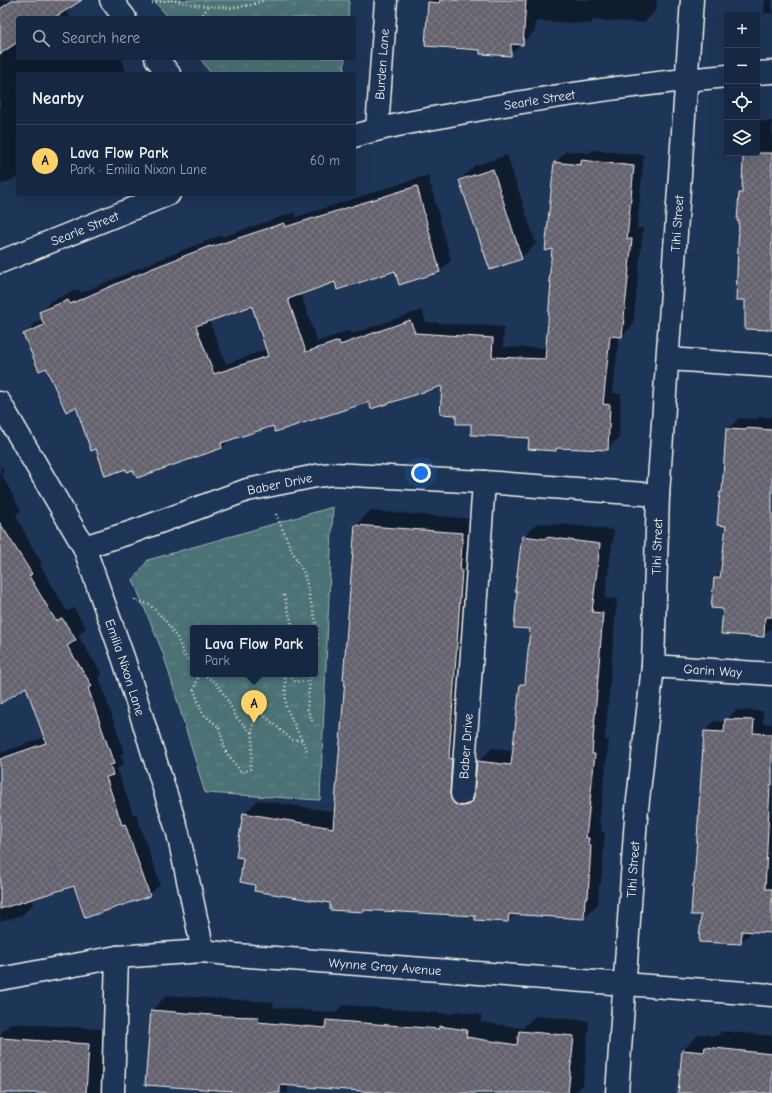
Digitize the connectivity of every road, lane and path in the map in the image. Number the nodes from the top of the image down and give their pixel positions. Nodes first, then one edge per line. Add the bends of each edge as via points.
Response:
1 (111, 0) edge
2 (171, 0) edge
3 (265, 0) edge
4 (386, 0) edge
5 (692, 0) edge
6 (152, 4) dead end
7 (208, 6) junction
8 (124, 16) edge
9 (202, 16) edge
10 (158, 60) edge
11 (167, 72) edge
12 (772, 72) edge
13 (760, 73) edge
14 (724, 76) edge
15 (686, 79) junction
16 (377, 129) junction
17 (356, 135) edge
18 (164, 196) edge
19 (0, 262) edge
20 (668, 360) junction
21 (772, 366) edge
22 (0, 403) edge
23 (484, 482) junction
24 (658, 495) junction
25 (276, 513) dead end
26 (84, 547) junction
27 (284, 595) dead end
28 (132, 596) dead end
29 (293, 625) edge
30 (316, 625) edge
31 (190, 662) edge
32 (653, 666) junction
33 (772, 674) edge
34 (198, 677) edge
35 (207, 677) edge
36 (286, 677) edge
37 (292, 677) edge
38 (311, 677) edge
39 (310, 681) junction
40 (313, 723) dead end
41 (252, 733) junction
42 (302, 740) junction
43 (308, 753) dead end
44 (462, 794) dead end
45 (203, 951) junction
46 (117, 957) junction
47 (0, 979) edge
48 (625, 985) junction
49 (772, 995) edge
50 (113, 1093) edge
51 (617, 1093) edge

1 - 8 street
2 - 6 path
2 - 7 path
3 - 7 path via 230,8
4 - 16 street, Burden Lane
5 - 15 street, Tihi Street
7 - 9 path
10 - 11 street
12 - 13 street
14 - 15 street, Searle Street
15 - 16 street, Searle Street via 592,90
15 - 20 street, Tihi Street
16 - 17 street, Searle Street
18 - 19 street, Searle Street
20 - 21 street
20 - 24 street, Tihi Street
22 - 26 street, Emilia Nixon Lane
23 - 24 street, Baber Drive
23 - 26 street, Baber Drive via 333,474 316,476 247,490
23 - 44 street, Baber Drive
24 - 32 street, Tihi Street
25 - 30 path via 304,573
26 - 45 street, Emilia Nixon Lane via 124,660 178,833
27 - 29 path
28 - 31 path via 135,601 149,604 165,620
32 - 33 street, Garin Way
32 - 48 street, Tihi Street via 636,818
34 - 41 path via 194,690 203,714 219,727 226,752 242,773 250,769
35 - 41 path via 216,683 238,718
36 - 42 path via 286,707
37 - 39 path via 295,682
38 - 39 path
39 - 40 path via 307,708
41 - 42 path via 253,720 260,711 292,740
42 - 43 path
45 - 46 street, Wynne Gray Avenue
45 - 48 street, Wynne Gray Avenue
46 - 47 street, Wynne Gray Avenue
46 - 50 street
48 - 49 street, Wynne Gray Avenue
48 - 51 street, Tihi Street

